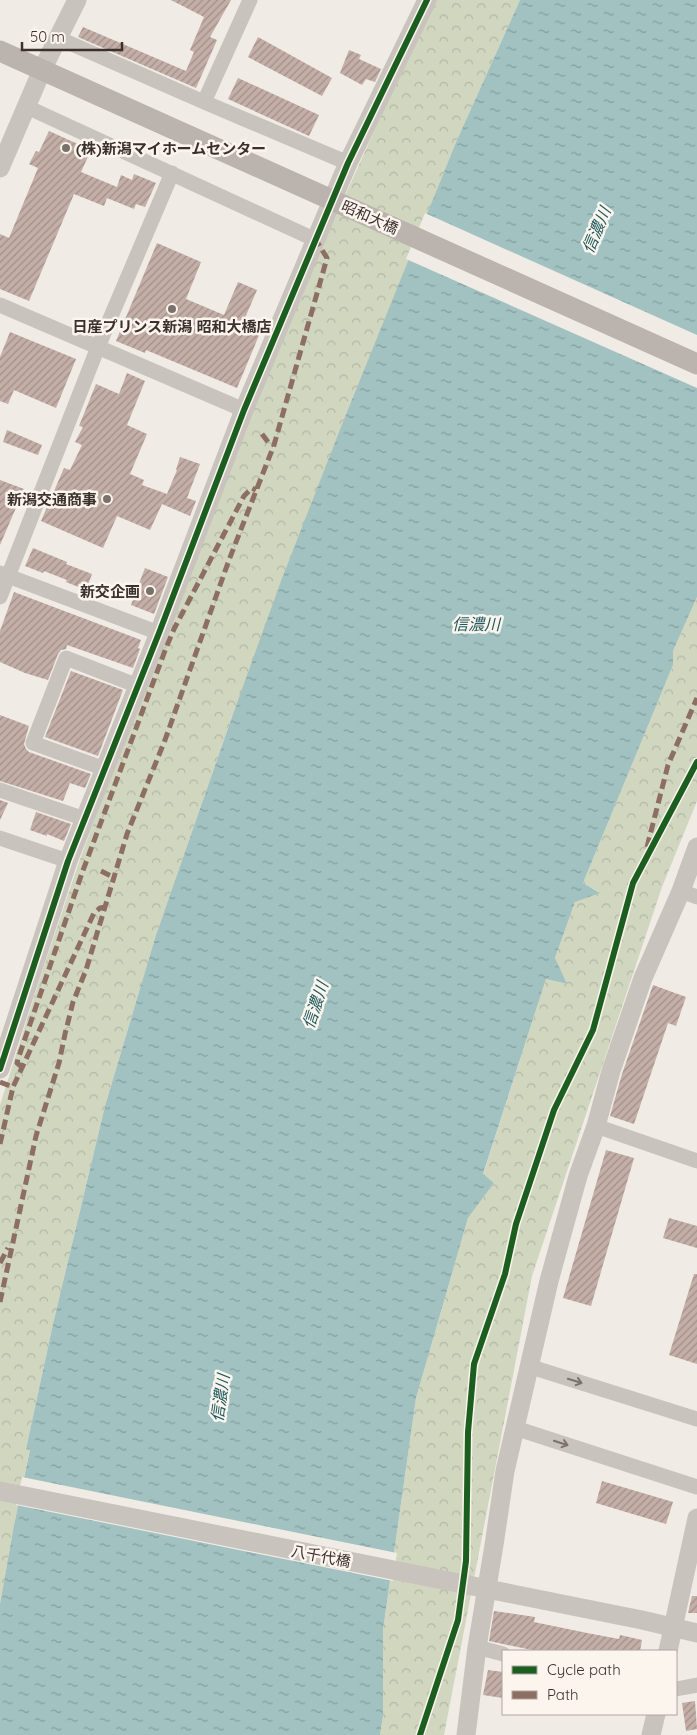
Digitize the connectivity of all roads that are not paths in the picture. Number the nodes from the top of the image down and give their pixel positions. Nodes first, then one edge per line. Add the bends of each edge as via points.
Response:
1 (77, 0) edge
2 (250, 0) edge
3 (428, 0) edge
4 (58, 38) junction
5 (0, 51) edge
6 (42, 70) junction
7 (204, 102) junction
8 (27, 107) junction
9 (348, 163) junction
10 (0, 168) edge
11 (172, 173) junction
12 (316, 240) junction
13 (0, 305) edge
14 (98, 347) junction
15 (697, 364) edge
16 (244, 410) junction
17 (4, 575) edge
18 (0, 597) edge
19 (159, 633) junction
20 (138, 686) junction
21 (105, 769) junction
22 (0, 790) edge
23 (84, 819) junction
24 (0, 838) edge
25 (697, 847) edge
26 (68, 862) junction
27 (689, 894) edge
28 (0, 1069) edge
29 (596, 1126) junction
30 (697, 1161) edge
31 (528, 1366) junction
32 (697, 1419) edge
33 (514, 1428) junction
34 (697, 1487) edge
35 (0, 1491) edge
36 (697, 1518) edge
37 (673, 1627) junction
38 (697, 1633) edge
39 (477, 1647) junction
40 (668, 1650) edge
41 (502, 1654) edge
42 (697, 1685) edge
43 (677, 1689) edge
44 (656, 1715) edge
45 (466, 1735) edge
46 (651, 1735) edge

1 - 4 street
2 - 7 street
3 - 9 street
4 - 6 street
4 - 7 street
5 - 6 main road, 昭和大橋
6 - 8 street
6 - 15 main road, 昭和大橋
7 - 9 street
8 - 10 street
8 - 11 street
9 - 12 street
11 - 12 street
11 - 14 street
12 - 16 street
13 - 14 street
14 - 16 street
14 - 17 street
16 - 19 street
17 - 18 street
17 - 19 street
19 - 20 street
20 - 21 street
20 - 21 street via 66,658 33,743
21 - 23 street
22 - 23 street
23 - 26 street
24 - 26 street
25 - 27 street
26 - 28 street
27 - 29 street via 643,978 611,1070
29 - 30 street
29 - 31 street via 578,1176
31 -> 32 street
31 - 33 street
33 -> 34 street
33 - 39 street
35 - 37 street, 八千代橋
36 - 37 street
37 - 38 street, 八千代橋
37 - 40 street
39 - 41 street
39 - 45 street
42 - 43 street
44 - 46 street

